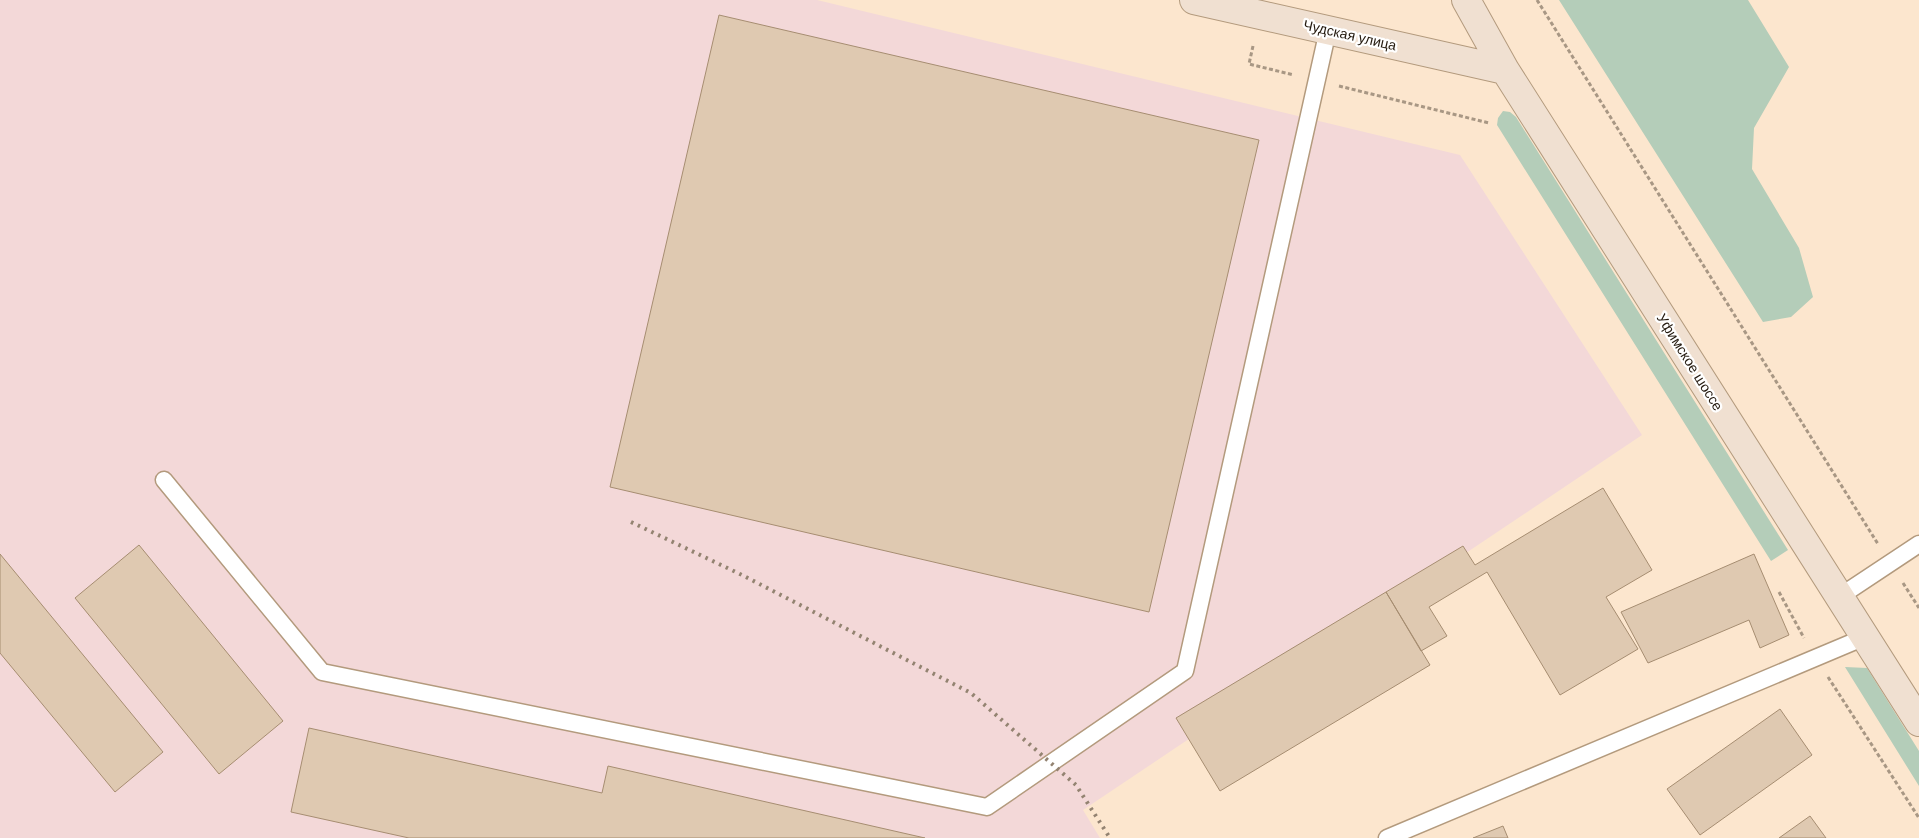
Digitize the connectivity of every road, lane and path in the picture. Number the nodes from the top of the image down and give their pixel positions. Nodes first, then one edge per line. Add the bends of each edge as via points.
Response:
1 (1194, 0) edge
2 (1466, 0) edge
3 (1537, 0) edge
4 (1328, 30) junction
5 (1253, 46) dead end
6 (1505, 70) junction
7 (1317, 80) junction
8 (1489, 123) dead end
9 (164, 480) dead end
10 (1919, 544) edge
11 (1891, 563) junction
12 (1779, 592) dead end
13 (1839, 597) junction
14 (1919, 608) edge
15 (1865, 637) junction
16 (1816, 658) junction
17 (1919, 722) edge
18 (1919, 818) edge
19 (1387, 838) edge

1 - 4 main road, Чудская улица
2 - 6 main road, Уфимское шоссе
3 - 11 path
4 - 6 main road, Чудская улица
4 - 7 lane
5 - 7 path via 1249,64
6 - 13 main road, Уфимское шоссе
7 - 8 path
7 - 9 lane via 1185,671 987,807 322,672
10 - 11 lane
11 - 13 lane
11 - 14 path
12 - 16 path
13 - 15 main road, Уфимское шоссе
15 - 16 lane
15 - 17 main road, Уфимское шоссе
16 - 18 path
16 - 19 lane

